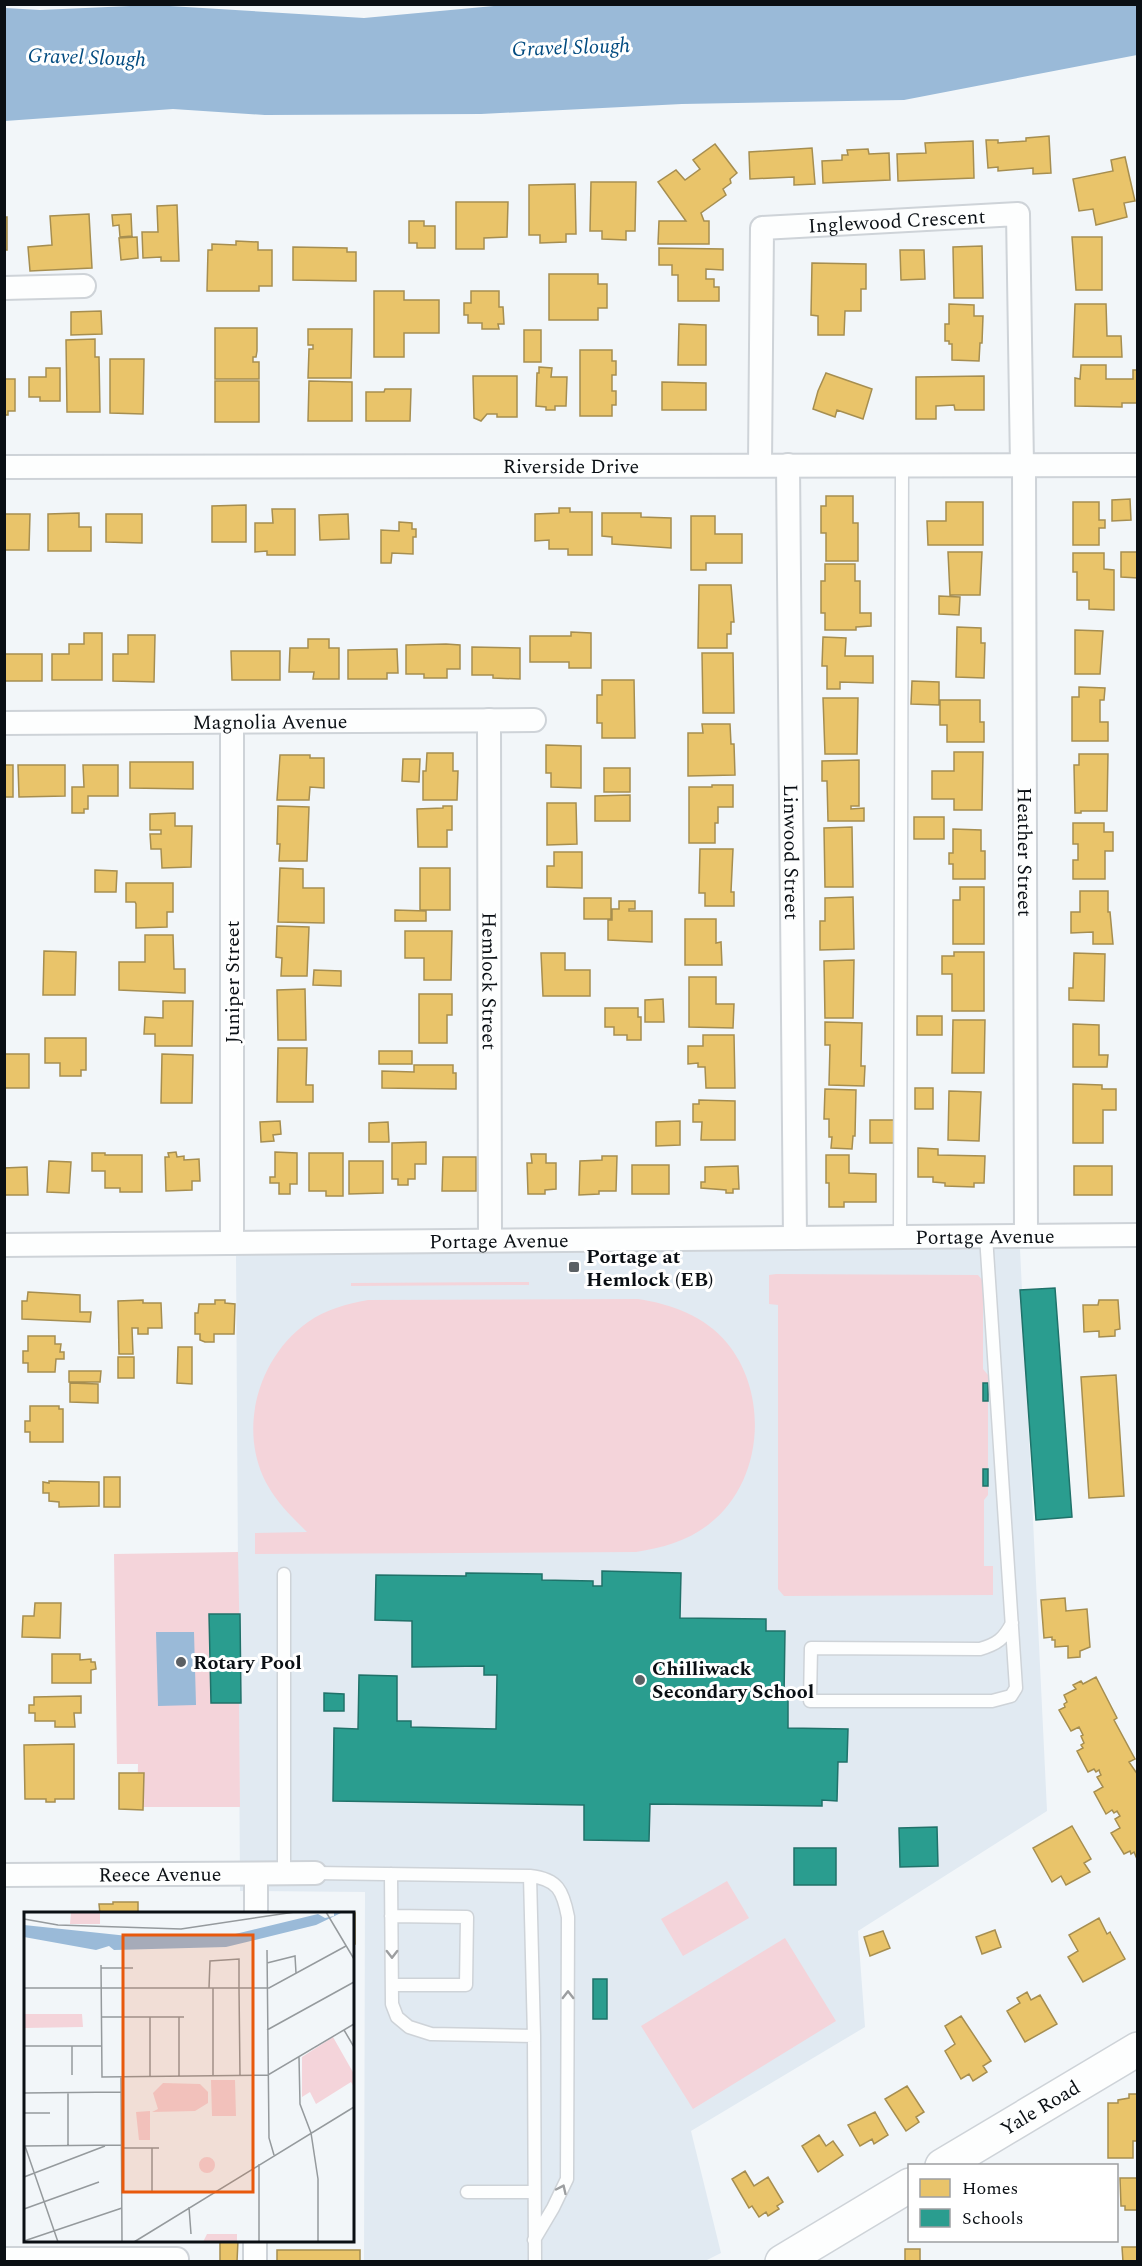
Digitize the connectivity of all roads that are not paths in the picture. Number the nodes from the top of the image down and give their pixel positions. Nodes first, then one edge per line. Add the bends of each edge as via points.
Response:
1 (84, 286) dead end
2 (4, 288) edge
3 (760, 465) junction
4 (788, 465) junction
5 (902, 465) junction
6 (1023, 465) junction
7 (1137, 465) edge
8 (4, 467) edge
9 (489, 720) junction
10 (534, 720) dead end
11 (232, 722) junction
12 (4, 723) edge
13 (1137, 1235) edge
14 (986, 1236) junction
15 (1026, 1236) junction
16 (900, 1237) junction
17 (795, 1238) junction
18 (490, 1240) junction
19 (232, 1243) junction
20 (4, 1245) edge
21 (284, 1574) dead end
22 (1012, 1623) junction
23 (256, 1874) junction
24 (284, 1874) junction
25 (315, 1874) joint
26 (391, 1874) junction
27 (4, 1875) edge
28 (530, 1876) junction
29 (256, 1912) edge
30 (392, 1916) junction
31 (392, 1985) junction
32 (534, 2036) junction
33 (1137, 2049) edge
34 (945, 2164) edge
35 (908, 2186) edge
36 (466, 2192) dead end
37 (534, 2192) junction
38 (534, 2240) junction
39 (255, 2242) edge
40 (4, 2259) edge
41 (177, 2259) dead end
42 (255, 2262) edge
43 (535, 2262) edge
44 (782, 2262) edge

1 - 2 street
3 - 4 street, Riverside Drive
3 - 6 street, Inglewood Crescent via 762,228 1018,214
3 - 8 street, Riverside Drive
4 - 5 street, Riverside Drive
4 - 17 street, Linwood Street
5 - 6 street, Riverside Drive
5 - 16 lane
6 - 7 street, Riverside Drive
6 - 15 street, Heather Street
9 - 10 street, Magnolia Avenue
9 - 11 street, Magnolia Avenue
9 - 18 street, Hemlock Street
11 - 12 street, Magnolia Avenue
11 - 19 street, Juniper Street
13 - 15 street, Portage Avenue
14 - 15 street, Portage Avenue
14 - 16 street, Portage Avenue
14 - 22 lane
16 - 17 street, Portage Avenue
17 - 18 street, Portage Avenue
18 - 19 street, Portage Avenue
19 - 20 street, Portage Avenue
21 - 24 lane
22 - 22 lane via 1016,1688 1011,1696 992,1701 810,1701 811,1648 980,1649 998,1644
23 - 24 street, Reece Avenue
23 - 27 street, Reece Avenue
23 - 29 street
24 - 25 street, Reece Avenue
25 - 26 lane
26 - 28 lane
26 - 30 lane
28 - 32 lane
38 -> 28 lane via 567,2180 568,1917 556,1884
30 -> 31 lane
30 - 31 lane via 467,1917 466,1985
31 - 32 lane via 397,2017 409,2027 431,2034
32 - 37 lane
33 - 34 main road, Yale Road
35 - 44 main road
36 - 37 lane
37 - 38 lane
38 - 43 lane
39 - 42 street
40 - 41 street

